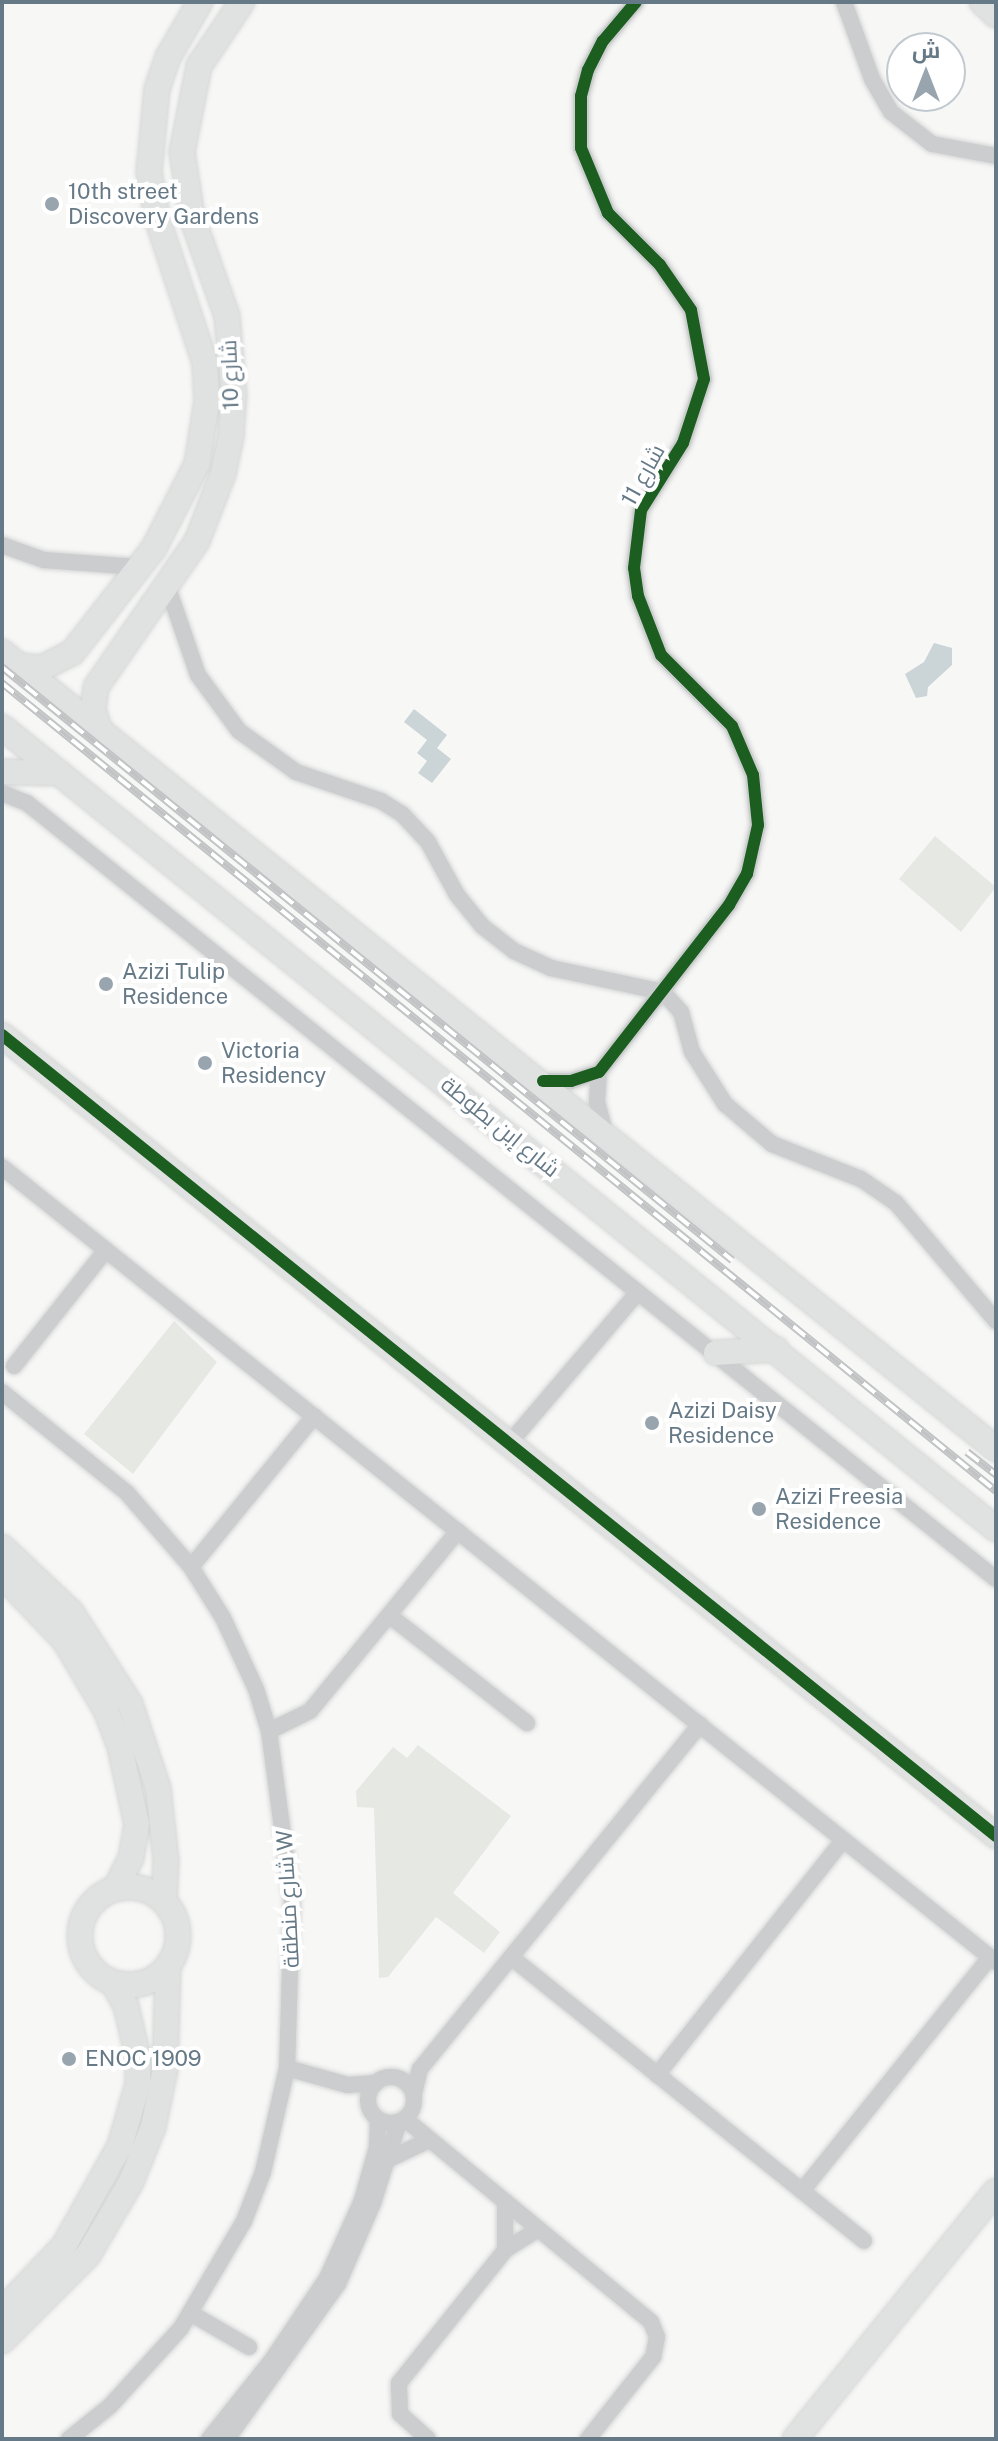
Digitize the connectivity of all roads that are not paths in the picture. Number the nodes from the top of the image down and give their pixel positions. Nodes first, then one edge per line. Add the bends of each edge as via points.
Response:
1 (200, 2) edge
2 (242, 2) edge
3 (636, 2) edge
4 (844, 2) edge
5 (982, 2) edge
6 (996, 15) edge
7 (996, 156) edge
8 (187, 492) junction
9 (211, 512) junction
10 (2, 545) edge
11 (132, 575) junction
12 (168, 588) junction
13 (11, 659) edge
14 (2, 727) edge
15 (100, 731) junction
16 (2, 772) edge
17 (60, 773) junction
18 (2, 793) edge
19 (663, 992) junction
20 (2, 1035) edge
21 (599, 1072) junction
22 (543, 1081) junction
23 (605, 1131) junction
24 (2, 1167) edge
25 (106, 1250) junction
26 (638, 1292) junction
27 (996, 1321) edge
28 (776, 1349) junction
29 (716, 1353) junction
30 (14, 1366) dead end
31 (2, 1392) edge
32 (314, 1416) junction
33 (507, 1446) junction
34 (996, 1449) edge
35 (996, 1529) edge
36 (458, 1531) junction
37 (2, 1547) edge
38 (191, 1567) junction
39 (2, 1575) edge
40 (996, 1579) edge
41 (390, 1616) junction
42 (527, 1723) dead end
43 (700, 1725) junction
44 (269, 1731) junction
45 (996, 1836) edge
46 (843, 1840) junction
47 (116, 1888) junction
48 (164, 1902) junction
49 (511, 1957) junction
50 (993, 1960) edge
51 (168, 1966) junction
52 (113, 1983) junction
53 (287, 2068) junction
54 (420, 2069) junction
55 (657, 2075) junction
56 (398, 2078) junction
57 (376, 2083) junction
58 (348, 2085) junction
59 (414, 2094) junction
60 (368, 2100) junction
61 (378, 2119) junction
62 (402, 2120) junction
63 (427, 2141) junction
64 (385, 2161) junction
65 (802, 2191) junction
66 (996, 2191) edge
67 (505, 2203) junction
68 (538, 2229) junction
69 (864, 2241) dead end
70 (505, 2250) junction
71 (2, 2311) edge
72 (192, 2314) junction
73 (2, 2341) edge
74 (249, 2347) dead end
75 (72, 2438) edge
76 (209, 2439) edge
77 (227, 2439) edge
78 (428, 2439) edge
79 (588, 2439) edge
80 (795, 2439) edge

1 - 8 street, شارع 10 via 168,57 157,89 149,172 158,221 205,363 204,433
2 - 9 street, شارع 10 via 199,66 182,152 192,217 227,316 233,356 231,435
3 - 19 street, شارع 11 via 603,41 588,70 581,96 581,148 608,213 660,265 691,310 704,379 687,435 641,510 634,568 638,596 661,655 732,726 753,775 758,825 747,874
4 - 7 street via 872,79 891,112 932,144
5 - 6 street
8 - 9 street via 196,505
8 - 11 street, شارع 10
9 - 12 street, شارع 10
10 - 11 street via 44,560 107,565
11 - 13 street, شارع 10 via 63,660 42,668
12 - 15 street, شارع 10 via 96,687 93,709
12 - 19 street via 198,675 216,705 266,754 402,814 428,842 465,905 514,951 551,968
13 - 15 street
14 - 17 street, شارع إبن بطوطة
15 - 22 street
16 - 17 street
17 - 28 street, شارع إبن بطوطة
18 - 26 street via 27,803
19 - 21 street, شارع 11
19 - 27 street via 681,1012 706,1080 736,1115 772,1144 861,1179 885,1195 910,1217 970,1296
20 - 33 street
21 - 22 street via 571,1081
21 - 23 street via 597,1102
22 - 23 street
23 - 34 street
24 - 25 street
25 - 30 street
25 - 32 street
26 - 29 street
26 - 33 street
28 - 29 street
28 - 35 street, شارع إبن بطوطة
29 - 40 street
31 - 38 street, شارع منطقة W via 127,1493
32 - 36 street
32 - 38 street
33 - 45 street
36 - 41 street
36 - 43 street
37 - 48 street via 71,1612 130,1704 158,1788 166,1860
38 - 44 street, شارع منطقة W via 239,1648
39 - 47 street via 65,1641 100,1698 120,1747 137,1824 131,1858
41 - 42 street
41 - 44 street via 310,1711
43 - 46 street
43 - 49 street
44 - 53 street, شارع منطقة W via 292,1902
46 - 50 street
46 - 55 street
47 - 48 street via 141,1888
47 - 52 street via 92,1903 79,1941 89,1967
48 - 51 street via 178,1940
49 - 54 street
49 - 55 street
50 - 65 street
51 - 52 street via 149,1981
51 - 73 street via 165,2069 153,2127 131,2182 88,2255
52 - 71 street via 126,2006 138,2057 138,2084 120,2146 64,2246
53 - 58 street
53 - 72 street, شارع منطقة W via 259,2184 220,2269
54 - 56 street
54 - 59 street
55 - 65 street
56 - 57 street
56 - 59 street
57 - 58 street
57 - 60 street
58 - 60 street
59 - 62 street via 413,2108
60 - 61 street
61 - 62 street
61 - 76 street via 377,2147 362,2200 327,2278 272,2360
62 - 63 street
62 - 64 street
63 - 64 street
63 - 67 street
64 - 77 street via 358,2245 338,2284
65 - 69 street
66 - 80 street
67 - 68 street
67 - 70 street
68 - 70 street
68 - 79 street via 645,2316 657,2337 653,2357
70 - 78 street via 399,2383 400,2414
72 - 74 street
72 - 75 street, شارع منطقة W via 147,2369

